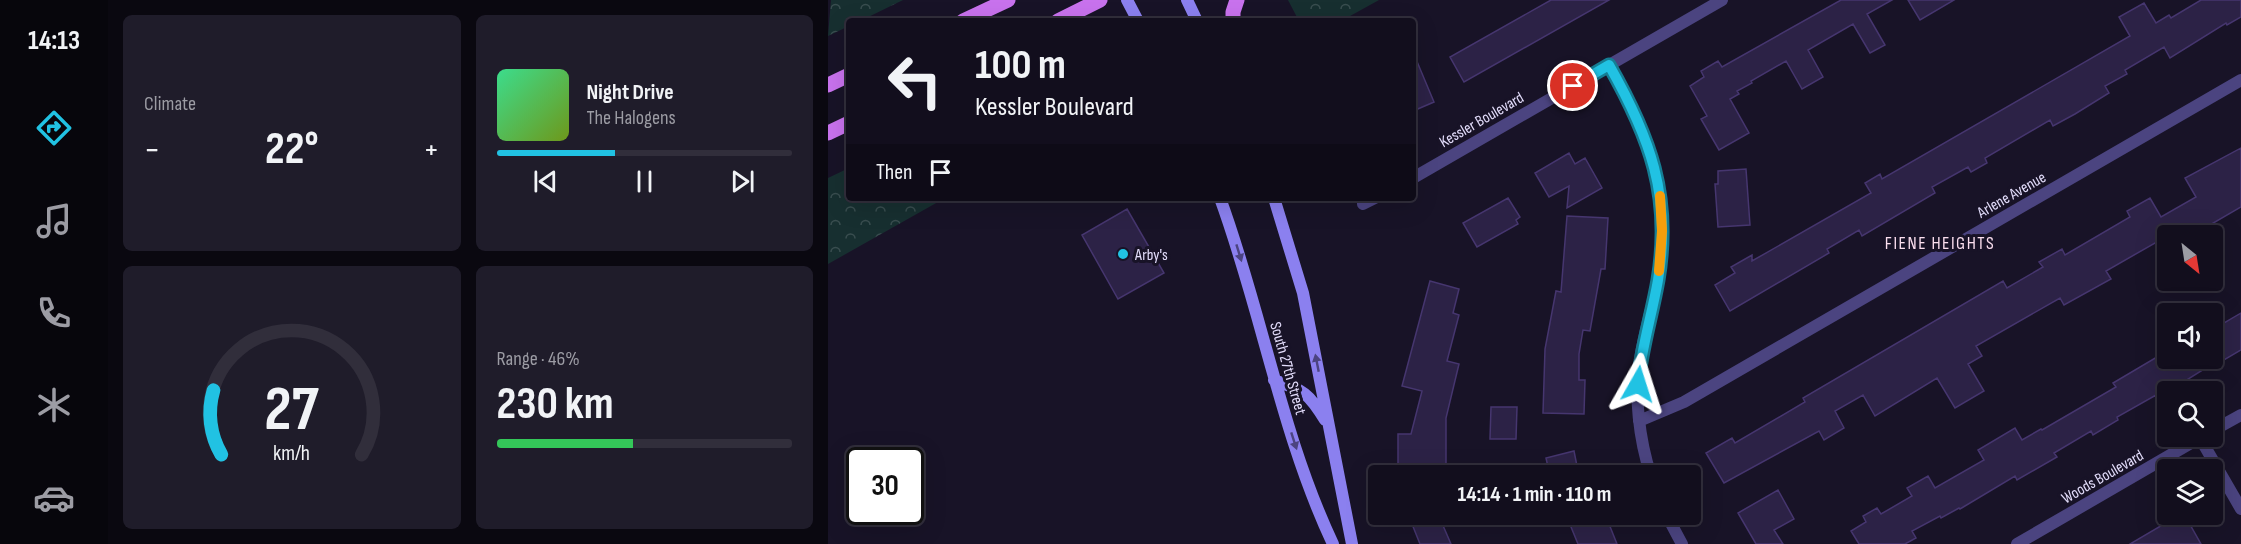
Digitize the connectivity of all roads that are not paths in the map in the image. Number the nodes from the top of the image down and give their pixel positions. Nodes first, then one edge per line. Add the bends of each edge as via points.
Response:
1 (1008, 0) edge
2 (1100, 0) edge
3 (1127, 0) edge
4 (1187, 0) edge
5 (1237, 0) edge
6 (1722, 0) edge
7 (969, 18) edge
8 (1064, 18) edge
9 (1136, 18) edge
10 (1196, 18) edge
11 (1233, 18) edge
12 (1609, 65) junction
13 (846, 76) edge
14 (2241, 80) edge
15 (828, 85) edge
16 (846, 124) edge
17 (828, 133) edge
18 (1416, 176) edge
19 (1221, 201) edge
20 (1275, 201) edge
21 (1369, 201) edge
22 (1363, 204) dead end
23 (1274, 380) junction
24 (2241, 415) edge
25 (1639, 421) junction
26 (2223, 425) edge
27 (1329, 426) junction
28 (2185, 447) edge
29 (2207, 447) edge
30 (1649, 465) edge
31 (2241, 509) edge
32 (1672, 525) edge
33 (1333, 544) edge
34 (1352, 544) edge
35 (1682, 544) edge
36 (2017, 544) edge

1 - 7 main road
2 - 8 main road
3 - 9 main road
4 - 10 main road
5 - 11 main road
6 - 12 street, Kessler Boulevard
12 - 18 street, Kessler Boulevard
12 - 25 street via 1644,134 1661,205 1658,280 1640,361
13 - 15 main road
14 - 25 street, Arlene Avenue via 1684,402
16 - 17 main road
19 -> 23 main road, South 27th Street
27 -> 20 main road, South 27th Street via 1303,293
21 - 22 street
23 - 27 main road via 1302,390
23 -> 33 main road, South 27th Street via 1318,512
24 - 26 street
25 - 30 street
27 - 34 main road, South 27th Street
28 - 36 street, Woods Boulevard
29 - 31 street
32 - 35 street

